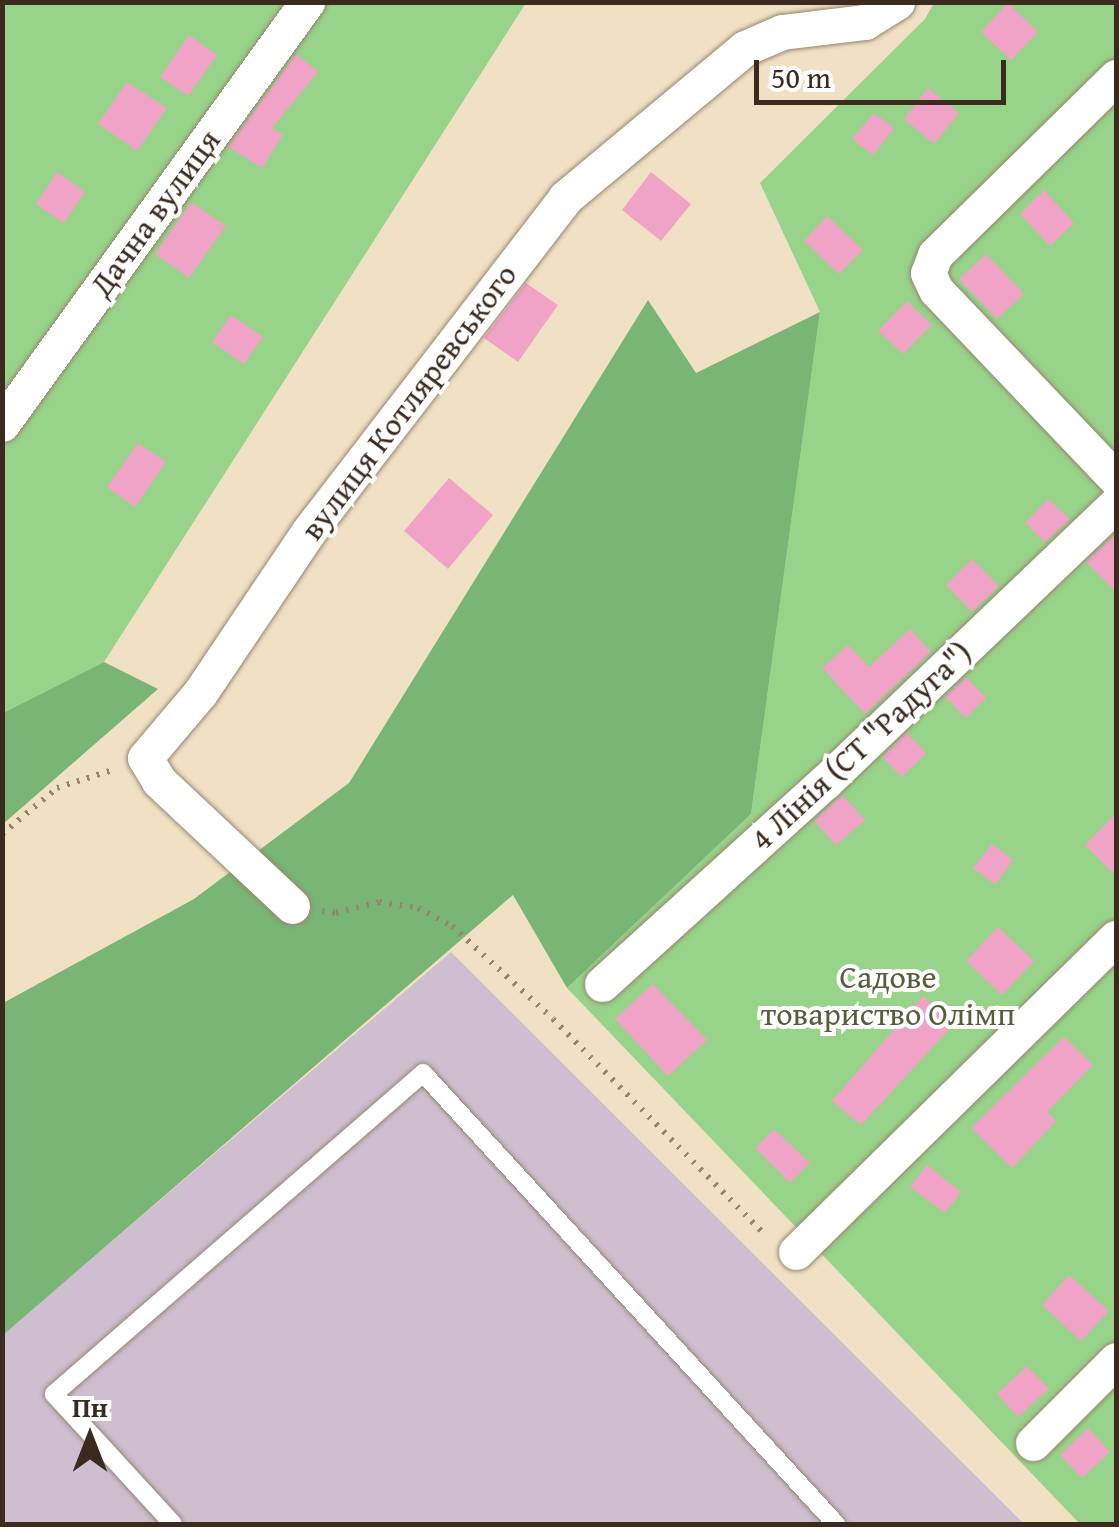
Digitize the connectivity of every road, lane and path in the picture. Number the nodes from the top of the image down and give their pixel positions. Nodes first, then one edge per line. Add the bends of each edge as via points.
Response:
1 (307, 2) edge
2 (897, 2) edge
3 (1116, 77) edge
4 (2, 424) edge
5 (1116, 479) edge
6 (1116, 504) edge
7 (145, 758) junction
8 (2, 834) edge
9 (292, 906) joint
10 (1116, 938) edge
11 (602, 984) dead end
12 (781, 1244) joint
13 (1116, 1360) edge
14 (1033, 1443) dead end
15 (173, 1524) edge
16 (836, 1524) edge

1 - 4 street, Дачна вулиця
2 - 7 street, вулиця Котляревського via 865,22 782,32 744,48 565,198
3 - 5 street via 935,255 928,273 936,290
6 - 11 street, 4 Лінія (СТ "Радуга")
7 - 8 path via 58,788
7 - 9 street via 159,781
9 - 12 path via 336,914 379,902 418,908 452,926
10 - 12 street
13 - 14 street
15 - 16 lane via 54,1394 423,1073

